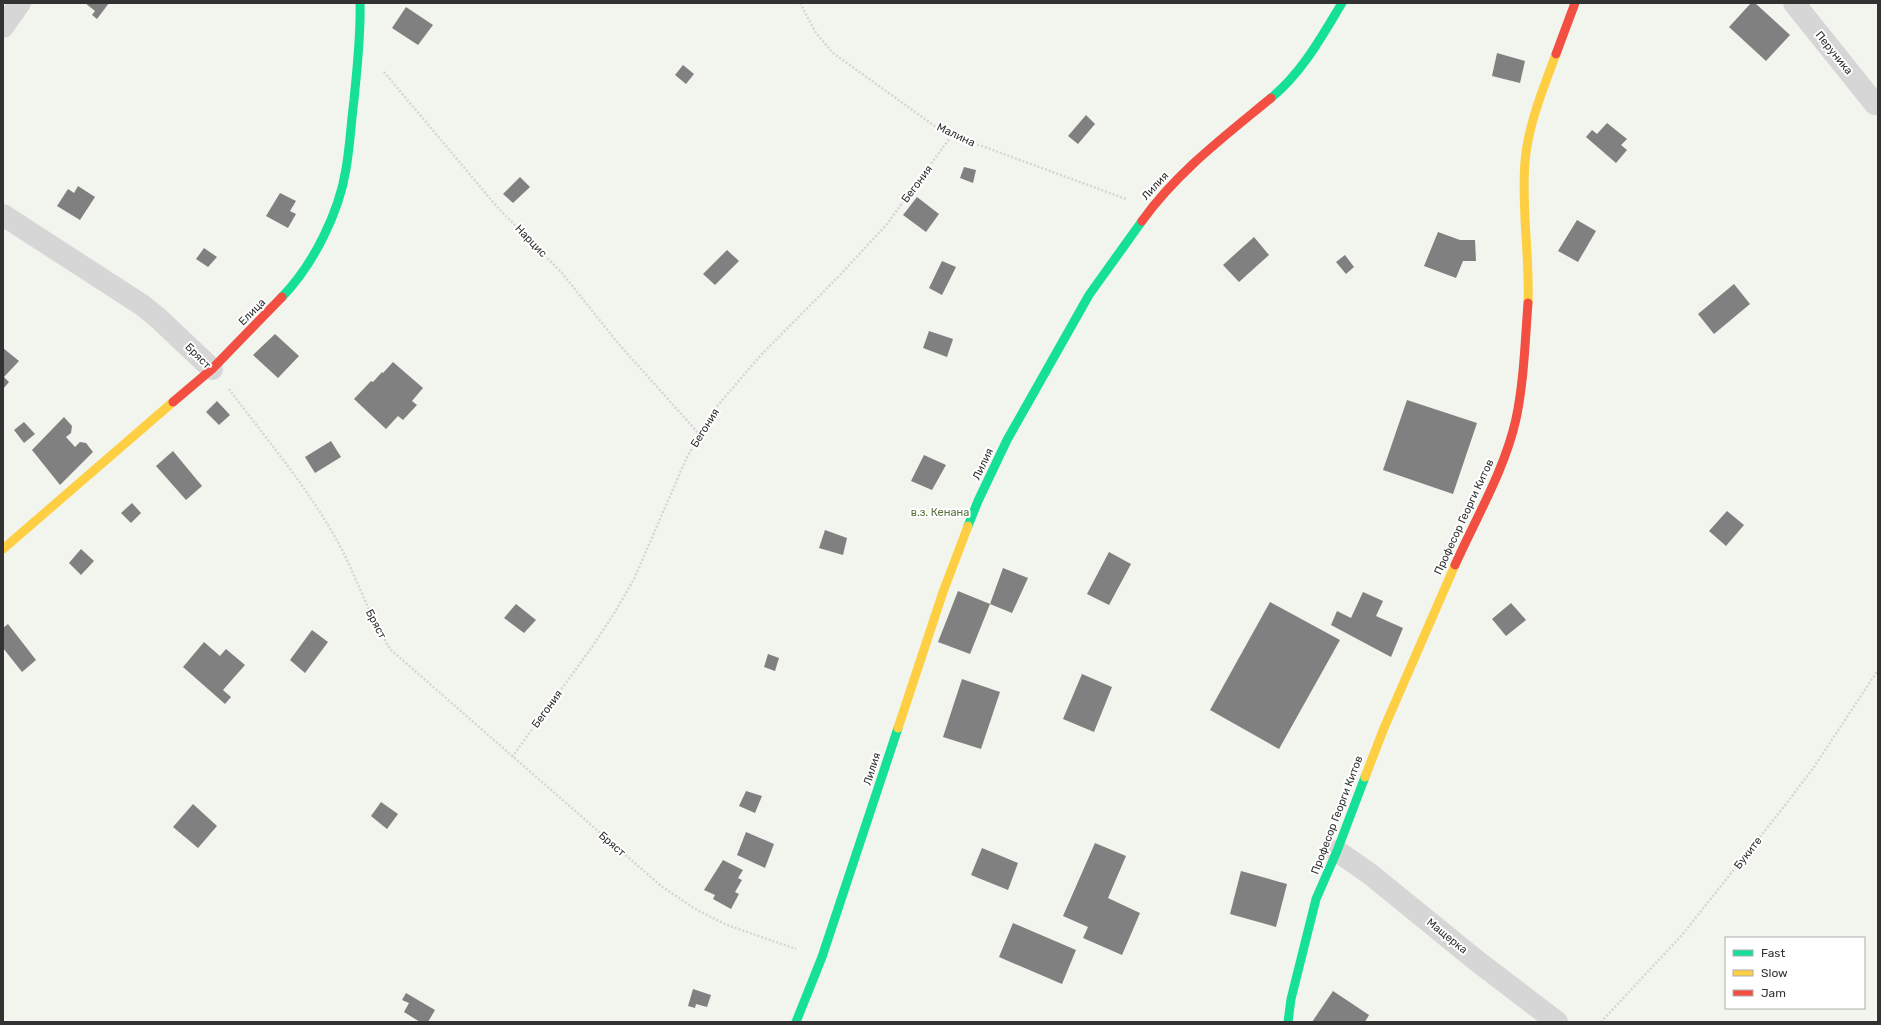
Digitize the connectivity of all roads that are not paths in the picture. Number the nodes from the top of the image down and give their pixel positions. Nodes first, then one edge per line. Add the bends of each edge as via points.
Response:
1 (20, 3) edge
2 (360, 3) edge
3 (372, 3) edge
4 (1342, 3) edge
5 (1575, 3) edge
6 (1794, 3) edge
7 (3, 27) edge
8 (359, 43) junction
9 (1875, 104) dead end
10 (3, 215) edge
11 (212, 369) junction
12 (3, 549) edge
13 (1337, 851) junction
14 (796, 1022) edge
15 (1288, 1022) edge
16 (1557, 1022) edge

1 - 7 street
2 - 8 street, Елица
3 - 8 street
4 - 14 street, Лилия via 1315,47 1281,90 1195,160 1150,208 1089,295 1007,440 978,501 943,592 822,957
5 - 13 street, Професор Георги Китов via 1536,107 1525,162 1529,281 1524,366 1516,419 1504,459 1444,586 1384,728
6 - 9 street, Перуника
8 - 11 street, Елица via 346,170 334,213 315,251 290,288
10 - 11 street, Бряст via 142,305
11 - 12 street, Елица
13 - 15 street, Професор Георги Китов via 1316,899 1291,999
13 - 16 street, Мащерка via 1370,874

